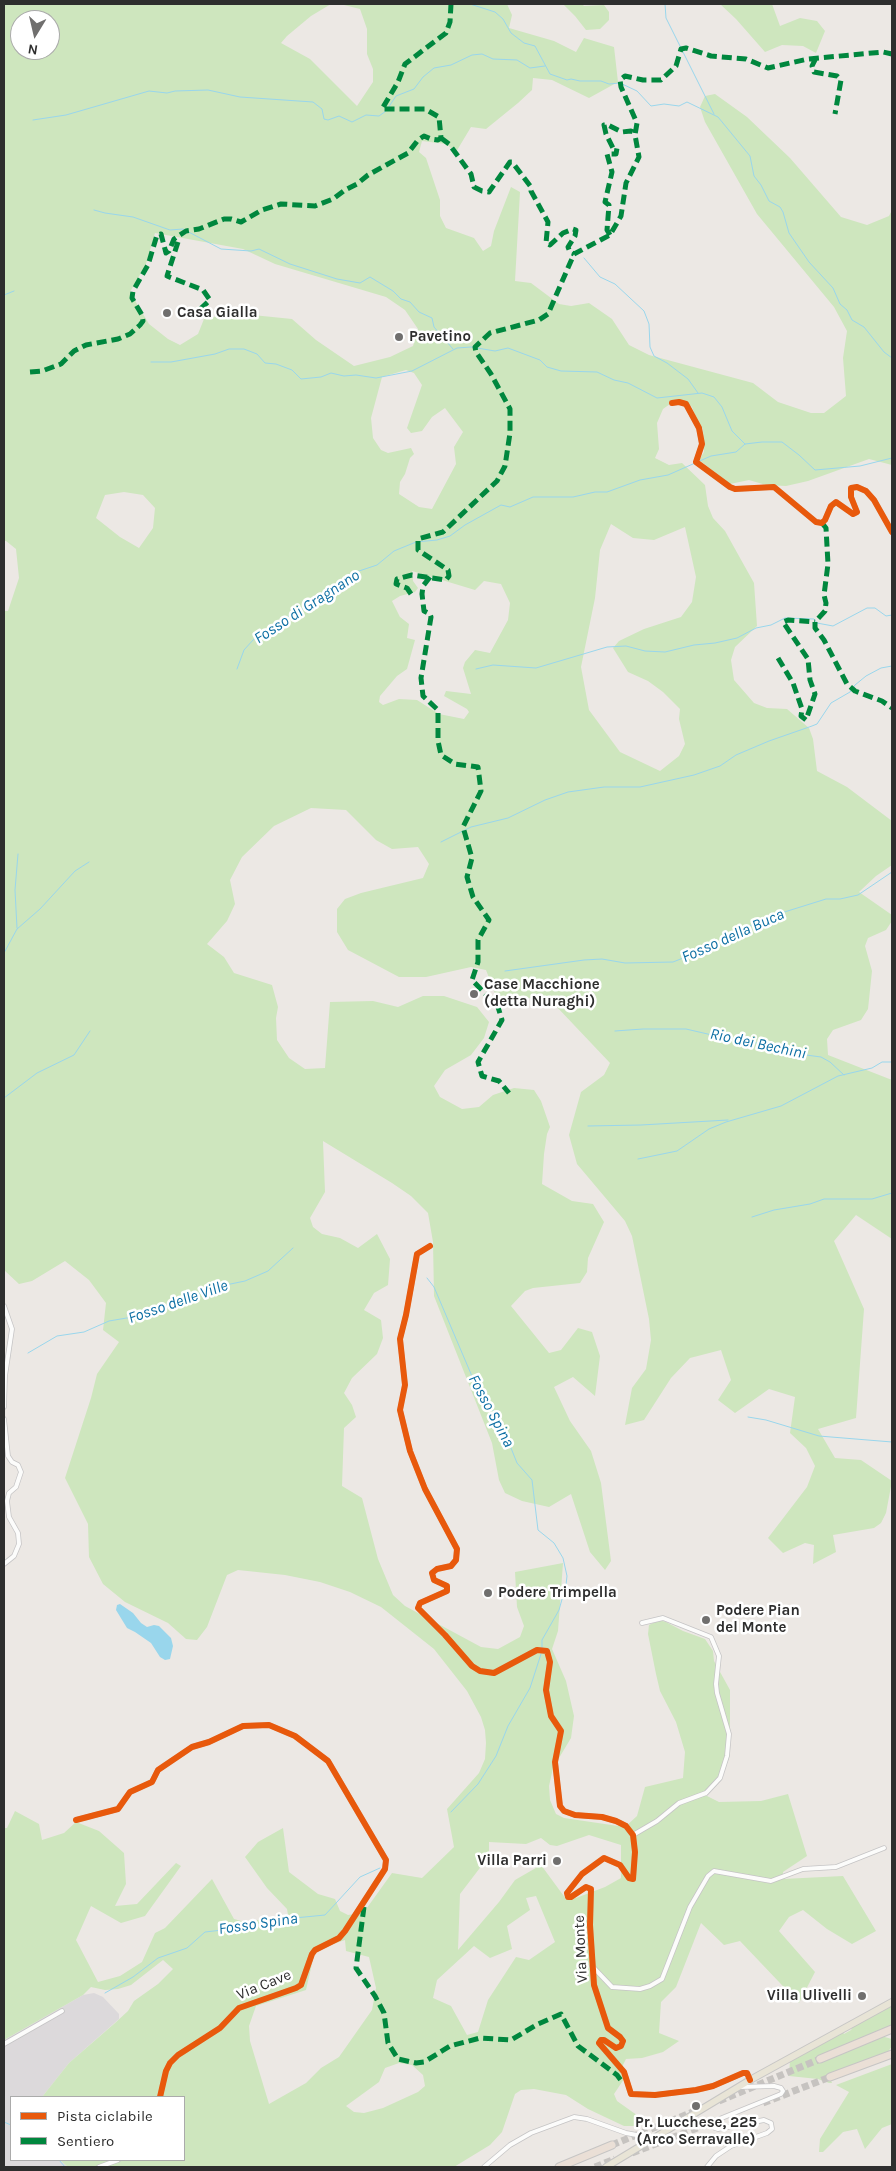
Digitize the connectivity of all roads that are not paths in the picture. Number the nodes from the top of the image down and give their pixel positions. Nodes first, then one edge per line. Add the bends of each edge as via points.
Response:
1 (672, 403) dead end
2 (892, 532) edge
3 (430, 1246) dead end
4 (4, 1306) edge
5 (4, 1407) edge
6 (4, 1419) edge
7 (4, 1564) edge
8 (642, 1623) dead end
9 (76, 1820) dead end
10 (633, 1835) junction
11 (884, 1848) dead end
12 (592, 1966) junction
13 (892, 2002) edge
14 (62, 2011) dead end
15 (892, 2029) edge
16 (4, 2044) edge
17 (892, 2054) edge
18 (820, 2059) tunnel mouth
19 (830, 2077) tunnel mouth
20 (750, 2080) junction
21 (737, 2088) junction
22 (160, 2096) edge
23 (653, 2138) junction
24 (612, 2145) tunnel mouth
25 (115, 2161) edge
26 (99, 2167) edge
27 (484, 2167) edge
28 (559, 2167) edge
29 (606, 2167) edge
30 (706, 2167) edge

1 - 2 street via 686,404 699,428 702,444 696,462 730,487 774,486 816,522 822,523 836,502 853,514 857,512 851,488 858,487 874,500
3 - 10 street via 416,1254 400,1339 405,1385 400,1410 425,1489 457,1549 456,1560 451,1566 432,1573 434,1580 447,1586 447,1591 420,1602 418,1608 472,1666 480,1670 494,1673 537,1650 547,1651 550,1662 546,1690 551,1716 561,1731 555,1762 560,1806 575,1815 616,1821
4 - 5 street via 12,1329
6 - 7 street via 8,1456 22,1472 7,1501 19,1544 14,1556
8 - 10 street via 663,1618 711,1637 720,1656 717,1693 729,1734 720,1778 706,1793 679,1803 658,1821
9 - 22 street, Via Cave via 118,1809 130,1792 152,1782 158,1770 192,1747 243,1726 269,1725 295,1736 328,1761 386,1858 386,1865 364,1904 339,1938 314,1950 301,1985 239,2008 220,2028 178,2055 166,2071
10 - 12 street, Via Monte via 633,1879 620,1865 604,1858 582,1874 567,1894 571,1897 584,1888 590,1886 592,1889
11 - 12 street via 836,1868 803,1869 771,1881 714,1871 690,1908 662,1979 640,1989 612,1987
12 - 20 street, Via Monte via 606,2025 623,2041 616,2048 602,2039 599,2044 624,2072 631,2094 655,2095 700,2089 741,2073 747,2073
13 - 20 main road
14 - 16 street
15 - 18 highway
17 - 19 highway
20 - 21 main road
21 - 23 main road
21 - 30 street via 774,2086 783,2091 720,2118 712,2127 718,2129 764,2120 771,2123 772,2129 731,2146
23 - 27 street via 626,2134 574,2117 531,2133 510,2145
23 - 29 main road
24 - 28 highway
25 - 26 street

